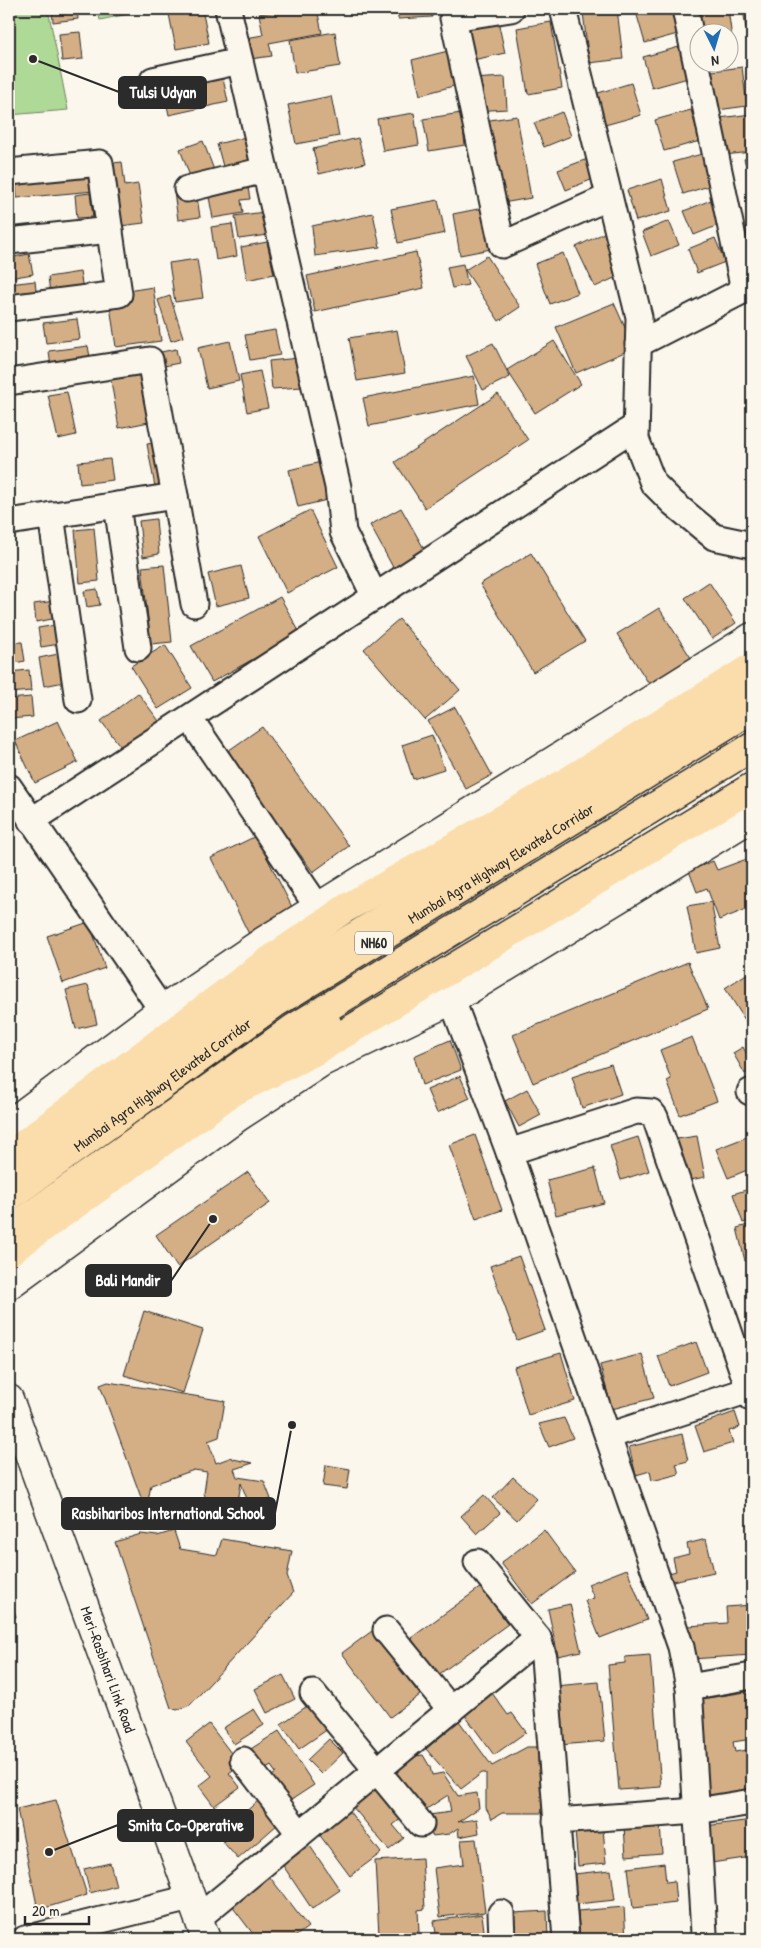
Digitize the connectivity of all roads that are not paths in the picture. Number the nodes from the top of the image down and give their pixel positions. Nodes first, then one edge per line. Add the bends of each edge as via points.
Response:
1 (228, 9) edge
2 (511, 9) edge
3 (563, 9) edge
4 (685, 9) edge
5 (240, 61) junction
6 (153, 80) dead end
7 (265, 170) junction
8 (9, 172) edge
9 (187, 189) dead end
10 (609, 198) junction
11 (110, 230) junction
12 (9, 241) edge
13 (748, 288) edge
14 (9, 308) edge
15 (638, 344) junction
16 (9, 382) edge
17 (636, 426) junction
18 (175, 496) junction
19 (117, 504) junction
20 (51, 515) junction
21 (9, 522) edge
22 (752, 545) edge
23 (375, 597) junction
24 (194, 604) dead end
25 (752, 637) edge
26 (138, 648) dead end
27 (752, 667) edge
28 (752, 692) edge
29 (78, 700) dead end
30 (752, 709) edge
31 (199, 732) dead end
32 (752, 747) edge
33 (752, 762) edge
34 (9, 787) edge
35 (752, 787) edge
36 (752, 817) edge
37 (32, 821) junction
38 (317, 906) junction
39 (452, 1000) junction
40 (162, 1010) junction
41 (231, 1093) junction
42 (9, 1124) edge
43 (510, 1152) junction
44 (9, 1155) edge
45 (9, 1178) edge
46 (9, 1198) edge
47 (9, 1231) edge
48 (9, 1252) edge
49 (9, 1285) edge
50 (751, 1394) edge
51 (9, 1399) edge
52 (608, 1436) junction
53 (477, 1562) dead end
54 (386, 1630) dead end
55 (538, 1638) junction
56 (752, 1676) edge
57 (689, 1688) junction
58 (313, 1693) dead end
59 (451, 1710) junction
60 (243, 1760) dead end
61 (376, 1772) junction
62 (752, 1802) edge
63 (697, 1811) junction
64 (556, 1821) junction
65 (421, 1824) dead end
66 (300, 1834) junction
67 (501, 1913) dead end
68 (198, 1918) edge
69 (704, 1933) dead end
70 (25, 1939) edge
71 (502, 1939) edge
72 (566, 1939) edge

1 - 5 street
2 - 10 street via 453,18 502,244
3 - 10 street
4 - 13 street
5 - 6 street
5 - 7 street
7 - 9 street
7 - 23 street via 338,487 343,532
8 - 11 street via 100,163
10 - 15 street via 639,317
11 - 12 street
11 - 14 street via 119,294
13 - 15 street
15 - 17 street
16 - 18 street via 150,360
17 - 22 street via 636,439 652,483 714,537
17 - 23 street
18 - 19 street
18 - 24 street
19 - 20 street
19 - 26 street
20 - 21 street
20 - 29 street
23 - 37 street
25 - 38 street
27 - 44 main road via 553,790 346,908 265,963
28 - 45 main road via 266,991
30 - 46 main road, Mumbai Agra Highway Elevated Corridor / NH60 via 277,1002
31 - 38 street
32 - 47 main road, Mumbai Agra Highway Elevated Corridor / NH60 via 294,1028
33 - 41 main road via 306,1036
34 - 37 street
35 - 41 main road via 314,1052
36 - 39 street
37 - 40 street
38 - 40 street
39 - 43 street
39 - 49 street via 322,1062 238,1117
40 - 42 street
41 - 48 main road
43 - 50 street via 636,1111 651,1112
43 - 52 street
50 - 52 street
51 - 68 street, Meri-Rasbihari Link Road
52 - 57 street via 681,1647
53 - 55 street
54 - 59 street
55 - 59 street
55 - 64 street via 546,1670
56 - 57 street
57 - 63 street
58 - 61 street
59 - 61 street
60 - 66 street
61 - 65 street
61 - 66 street
62 - 63 street
63 - 64 street
63 - 69 street
64 - 72 street
66 - 68 street
67 - 71 street
68 - 70 street

